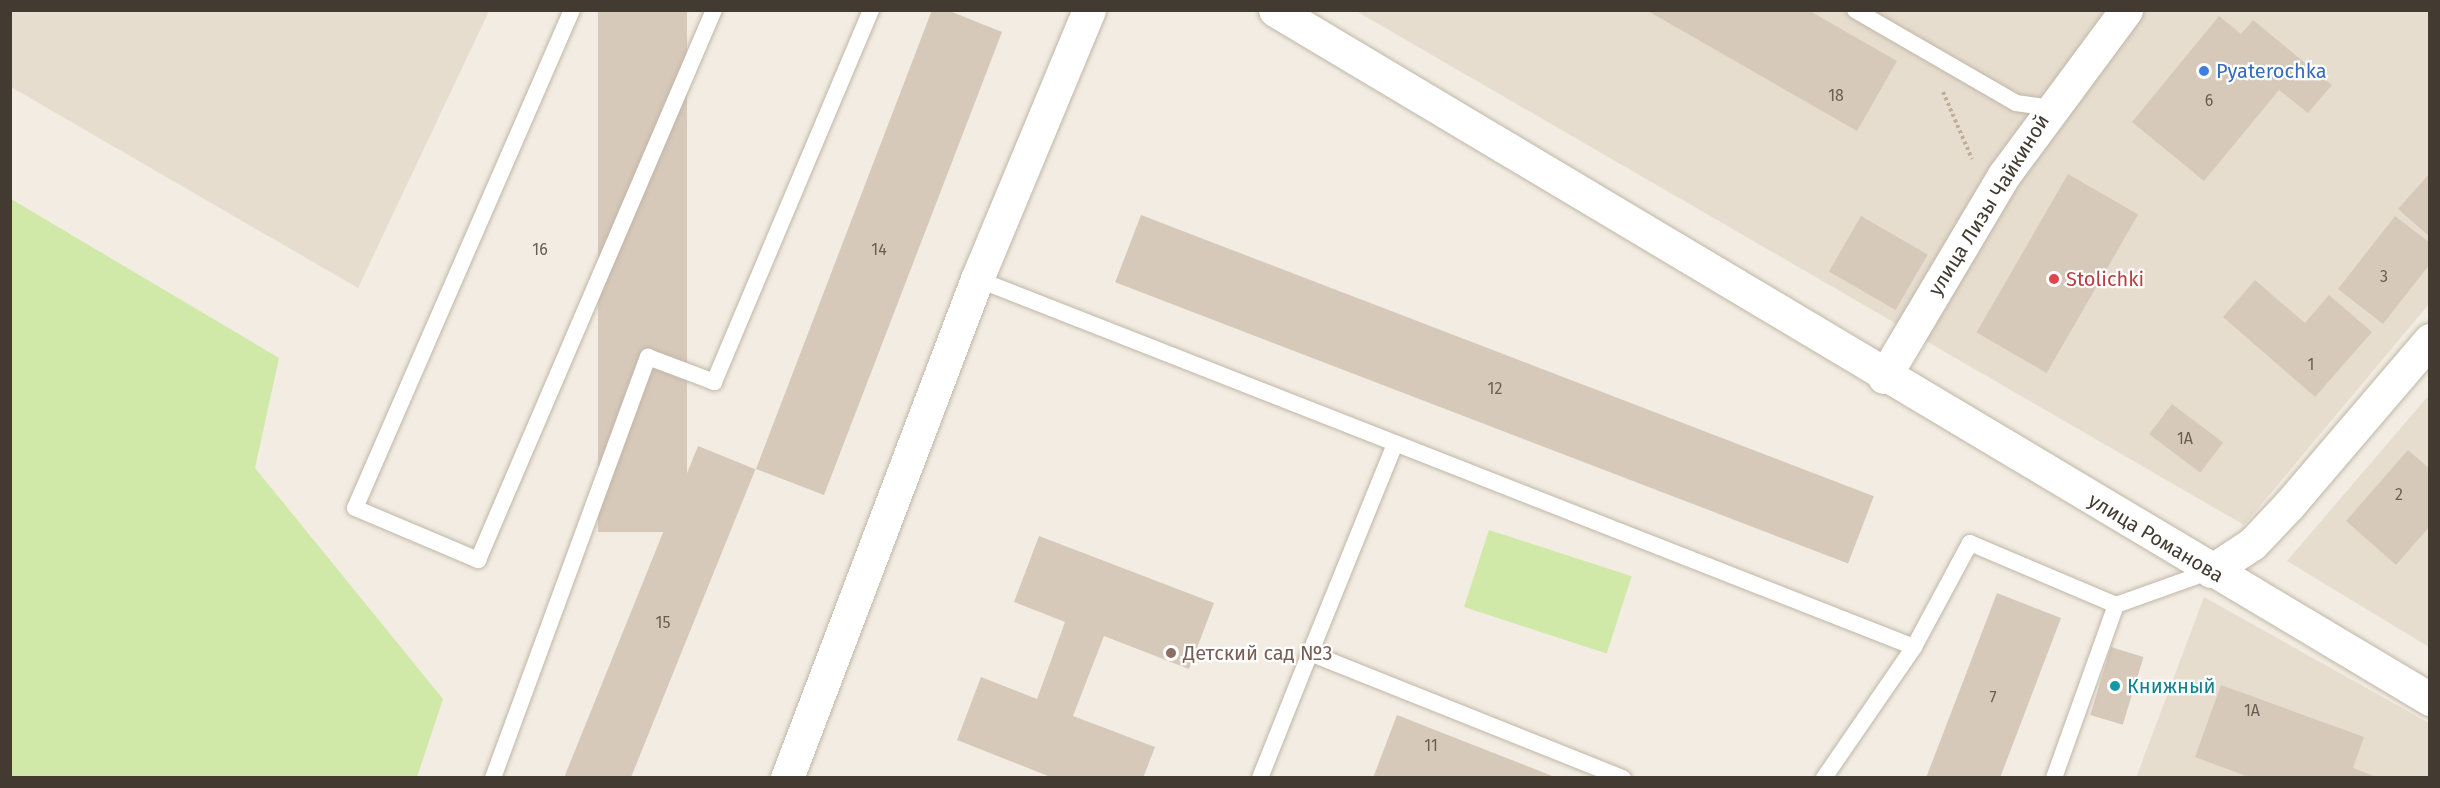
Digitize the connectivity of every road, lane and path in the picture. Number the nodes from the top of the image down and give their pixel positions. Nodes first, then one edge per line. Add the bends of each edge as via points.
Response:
1 (572, 10) edge
2 (714, 10) edge
3 (872, 10) edge
4 (1275, 10) edge
5 (1855, 10) edge
6 (2126, 10) edge
7 (1085, 12) edge
8 (1928, 53) junction
9 (2050, 108) junction
10 (2004, 175) junction
11 (977, 279) junction
12 (2430, 340) edge
13 (1884, 377) junction
14 (1395, 444) junction
15 (2211, 571) junction
16 (2116, 604) junction
17 (1914, 647) junction
18 (1310, 653) junction
19 (2430, 699) edge
20 (2058, 776) edge
21 (492, 777) edge
22 (787, 777) edge
23 (1260, 777) edge
24 (1623, 777) edge
25 (1824, 777) edge

1 - 2 lane via 355,508 478,560
3 - 21 lane via 714,382 648,357
4 - 13 street, улица Романова
5 - 8 lane
6 - 9 street, улица Лизы Чайкиной
7 - 11 street
8 - 9 lane via 2016,103
8 - 10 path via 1957,131 1976,165
9 - 10 street, улица Лизы Чайкиной
10 - 13 street, улица Лизы Чайкиной
11 - 14 lane
11 - 22 street
12 - 15 street via 2289,505 2252,543
13 - 15 street, улица Романова
14 - 17 lane
14 - 18 lane
15 - 16 lane
15 - 19 street, улица Романова
16 - 17 lane via 1970,543
16 - 20 lane
17 - 25 lane
18 - 23 lane
18 - 24 lane

